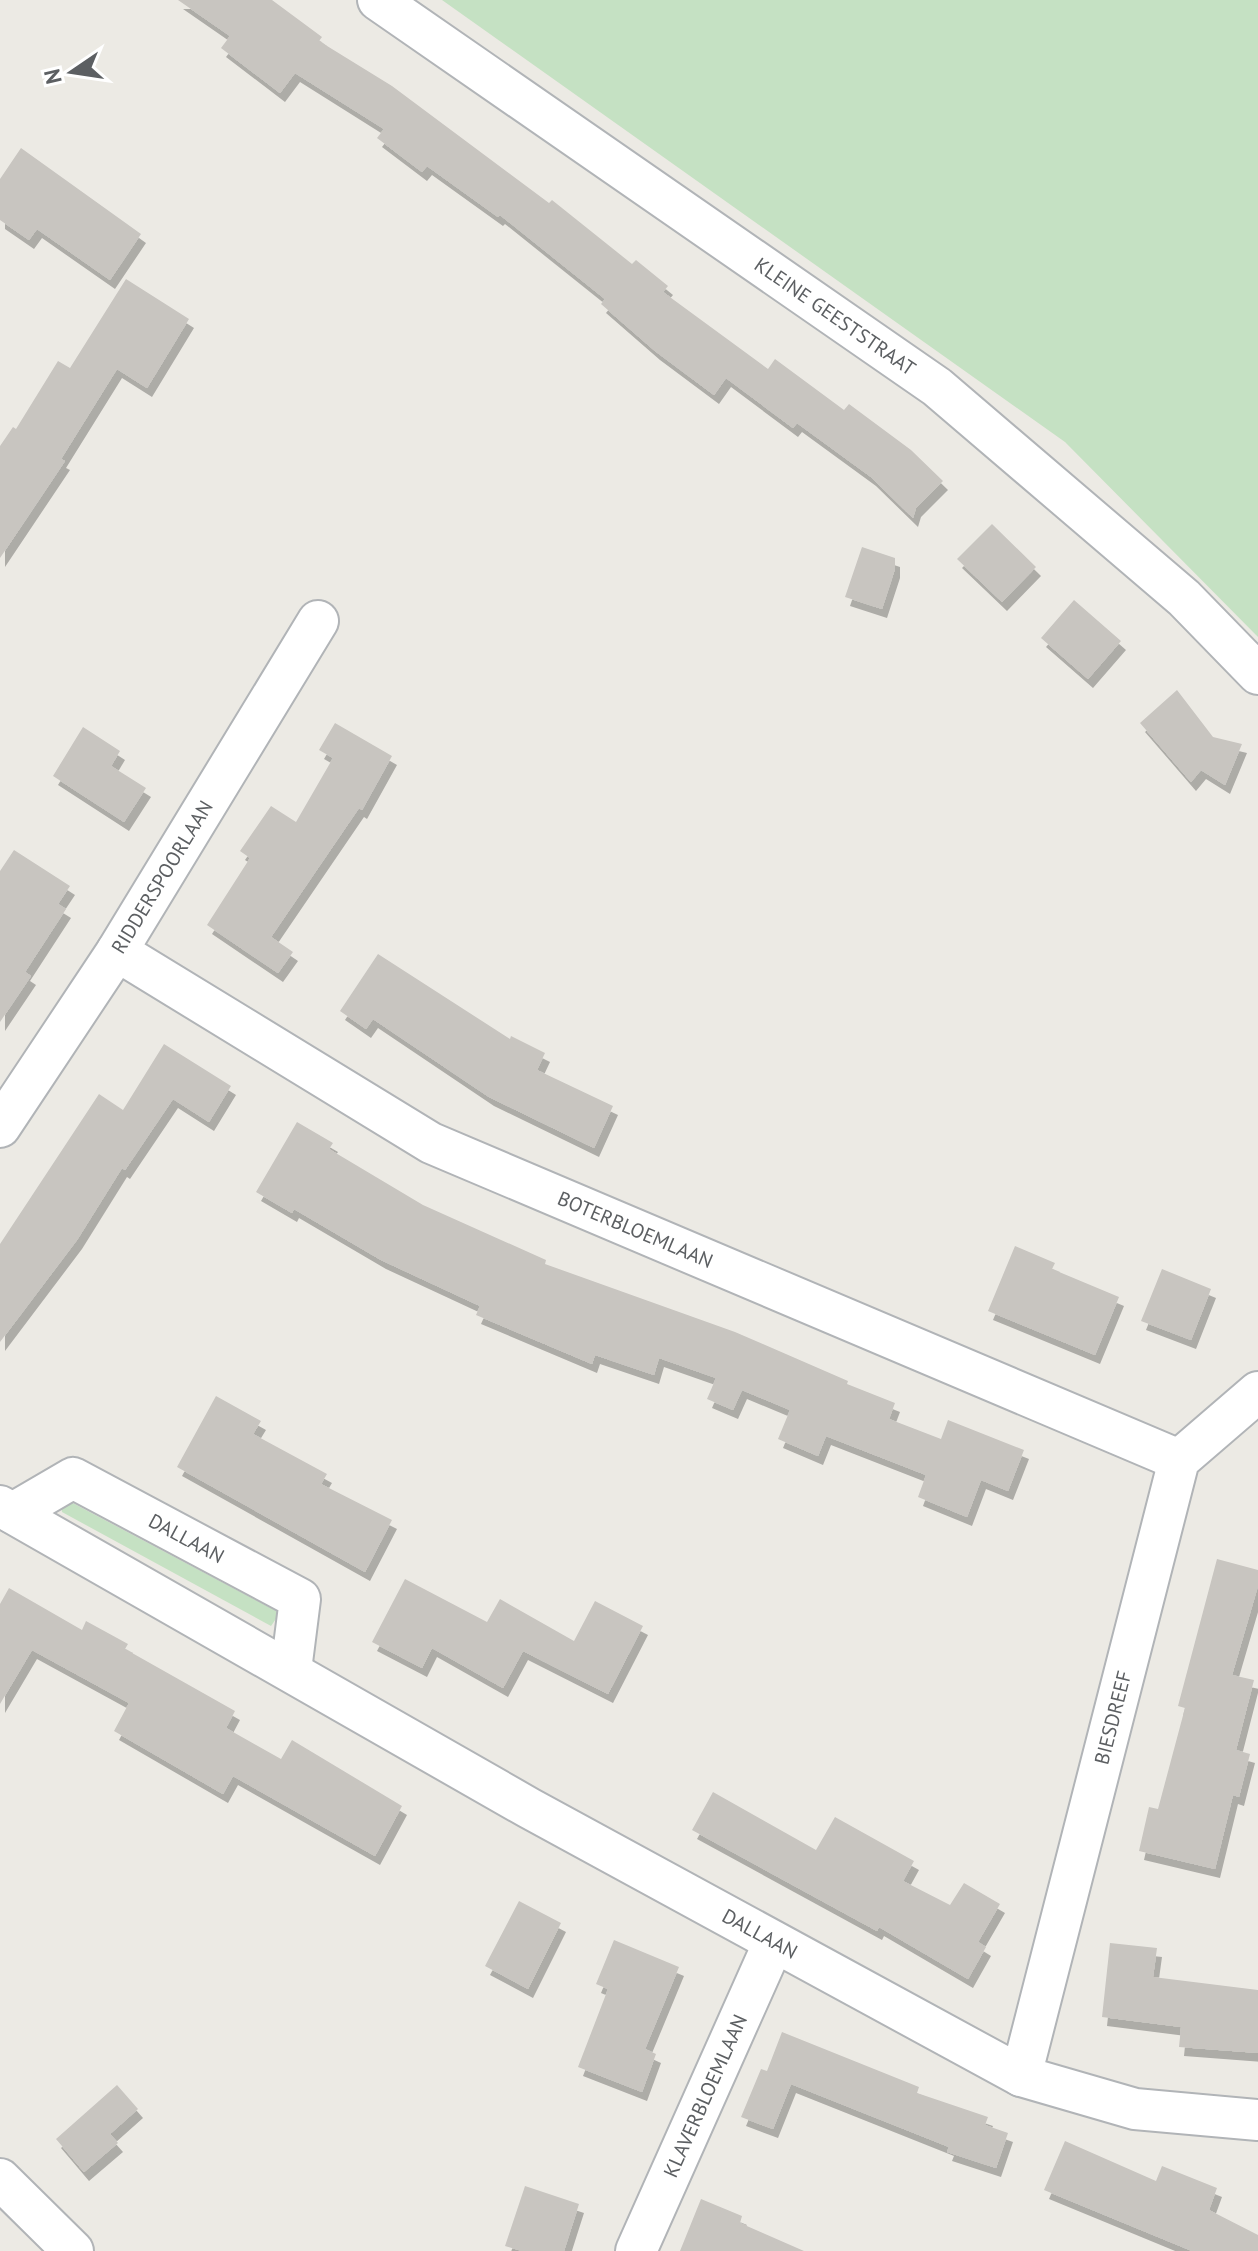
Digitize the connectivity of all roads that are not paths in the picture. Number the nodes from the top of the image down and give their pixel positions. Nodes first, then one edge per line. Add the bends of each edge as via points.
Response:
1 (378, 0) edge
2 (318, 621) dead end
3 (1258, 674) edge
4 (117, 951) junction
5 (0, 1127) edge
6 (1258, 1392) edge
7 (1179, 1460) junction
8 (6, 1510) edge
9 (291, 1670) junction
10 (774, 1942) junction
11 (1021, 2076) junction
12 (1258, 2120) edge
13 (0, 2179) edge
14 (73, 2251) edge
15 (636, 2251) edge

1 - 3 street, KLEINE GEESTSTRAAT via 937,387 1184,598
2 - 4 street, RIDDERSPOORLAAN
4 - 5 street, RIDDERSPOORLAAN
4 - 7 street, BOTERBLOEMLAAN via 431,1143
6 - 7 street
7 - 11 street, BIESDREEF
8 - 9 street, DALLAAN
8 - 9 street, DALLAAN via 73,1478 300,1599
9 - 10 street, DALLAAN
10 - 11 street, DALLAAN
10 - 15 street, KLAVERBLOEMLAAN
11 - 12 street, DALLAAN via 1135,2109
13 - 14 street

